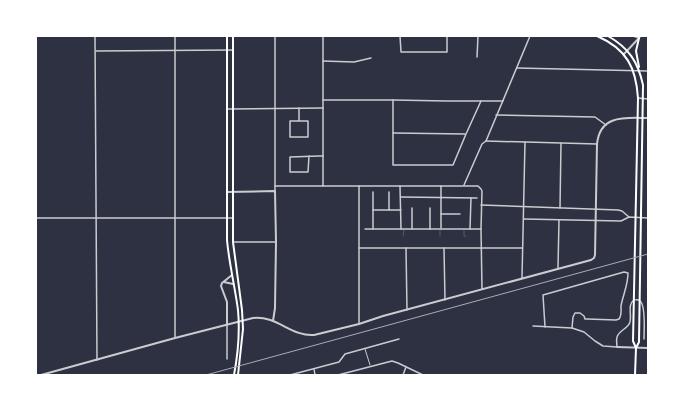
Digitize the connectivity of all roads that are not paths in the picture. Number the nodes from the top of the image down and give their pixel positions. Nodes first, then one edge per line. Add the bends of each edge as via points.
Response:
1 (96, 36) edge
2 (174, 36) edge
3 (227, 36) edge
4 (233, 36) edge
5 (275, 36) edge
6 (323, 36) edge
7 (400, 36) edge
8 (447, 36) edge
9 (478, 36) edge
10 (530, 36) edge
11 (597, 36) edge
12 (608, 36) edge
13 (633, 36) edge
14 (639, 37) edge
15 (227, 50) junction
16 (232, 50) junction
17 (96, 51) junction
18 (174, 51) junction
19 (627, 51) junction
20 (624, 54) junction
21 (477, 57) dead end
22 (371, 58) dead end
23 (323, 61) junction
24 (517, 68) junction
25 (639, 70) junction
26 (634, 71) junction
27 (648, 71) edge
28 (638, 98) junction
29 (643, 98) junction
30 (648, 99) edge
31 (323, 100) junction
32 (393, 100) junction
33 (503, 100) junction
34 (481, 101) junction
35 (233, 108) junction
36 (276, 108) junction
37 (299, 108) junction
38 (323, 108) junction
39 (227, 109) junction
40 (496, 115) junction
41 (638, 118) junction
42 (642, 118) junction
43 (648, 118) edge
44 (299, 121) junction
45 (606, 125) junction
46 (393, 133) junction
47 (466, 134) junction
48 (486, 141) junction
49 (525, 142) junction
50 (561, 143) junction
51 (597, 144) junction
52 (309, 156) junction
53 (323, 156) junction
54 (464, 185) junction
55 (275, 186) junction
56 (323, 186) junction
57 (359, 186) junction
58 (400, 186) junction
59 (441, 186) junction
60 (275, 191) junction
61 (227, 192) junction
62 (233, 192) junction
63 (372, 192) dead end
64 (389, 192) dead end
65 (401, 197) junction
66 (442, 198) junction
67 (471, 198) junction
68 (477, 198) dead end
69 (482, 205) junction
70 (524, 207) junction
71 (412, 208) dead end
72 (430, 208) dead end
73 (560, 208) junction
74 (596, 209) junction
75 (373, 210) junction
76 (389, 210) junction
77 (401, 210) junction
78 (442, 214) junction
79 (460, 214) dead end
80 (628, 217) junction
81 (36, 218) edge
82 (96, 218) junction
83 (174, 218) junction
84 (226, 218) junction
85 (233, 218) junction
86 (648, 218) edge
87 (524, 219) junction
88 (559, 220) junction
89 (595, 221) junction
90 (441, 228) junction
91 (365, 229) dead end
92 (373, 229) junction
93 (401, 229) junction
94 (412, 229) junction
95 (430, 229) junction
96 (470, 229) junction
97 (481, 229) junction
98 (233, 242) junction
99 (276, 242) junction
100 (359, 248) junction
101 (406, 248) junction
102 (444, 248) junction
103 (482, 248) junction
104 (522, 248) junction
105 (558, 268) junction
106 (232, 275) junction
107 (522, 278) junction
108 (224, 282) junction
109 (233, 284) junction
110 (482, 289) junction
111 (445, 300) junction
112 (407, 310) junction
113 (273, 321) junction
114 (227, 324) junction
115 (360, 324) junction
116 (533, 326) dead end
117 (545, 327) junction
118 (572, 328) junction
119 (175, 338) junction
120 (644, 338) dead end
121 (399, 339) dead end
122 (617, 347) junction
123 (636, 348) junction
124 (648, 348) edge
125 (365, 349) junction
126 (227, 359) dead end
127 (97, 360) junction
128 (370, 366) junction
129 (406, 367) junction
130 (314, 369) junction
131 (343, 374) edge
132 (41, 375) edge
133 (234, 375) edge
134 (238, 375) edge
135 (290, 375) edge
136 (315, 375) edge
137 (338, 375) edge
138 (403, 375) edge
139 (423, 375) edge
140 (635, 375) edge

1 - 17 street
2 - 18 street
3 - 15 main road
4 - 16 main road
5 - 36 street
6 - 23 street
7 - 8 street via 401,52 447,52
9 - 21 street
10 - 24 street
11 - 20 main road via 613,44
12 - 19 main road
13 - 14 street
14 - 19 street
14 - 25 main road via 636,50
15 - 16 street
15 - 18 street
15 - 39 main road
16 - 35 main road
17 - 18 street
17 - 82 street
18 - 83 street
19 - 20 street
19 - 25 main road
20 - 26 main road
22 - 23 street via 354,62
23 - 31 street
24 - 26 street
24 - 33 street
25 - 26 street
25 - 27 street
25 - 29 main road
26 - 28 main road
28 - 29 street
28 - 41 main road
29 - 30 street
29 - 42 main road
31 - 32 street
31 - 38 street
32 - 34 street
32 - 46 street
33 - 34 street
33 - 40 street
34 - 47 street
35 - 36 street
35 - 39 street
35 - 62 main road
36 - 37 street
36 - 55 street
37 - 38 street
37 - 44 street
38 - 53 street
39 - 61 main road
40 - 45 street via 595,117
40 - 48 street
41 - 42 street
41 - 45 street via 620,118
41 - 123 main road via 633,341
42 - 43 street
42 - 123 main road via 639,342
44 - 44 street via 290,121 290,137 308,137 308,121
45 - 51 street via 599,133
46 - 47 street
46 - 47 street via 393,165 454,165
48 - 49 street
48 - 54 street via 482,144
49 - 50 street
49 - 70 street
50 - 51 street
50 - 73 street
51 - 74 street
52 - 52 street via 290,157 290,172 308,172
52 - 53 street
53 - 56 street
54 - 59 street
54 - 69 street via 476,185 481,188
55 - 56 street
55 - 60 street
56 - 57 street
57 - 58 street
57 - 100 street
58 - 59 street
58 - 65 street
59 - 66 street
60 - 62 street
60 - 99 street
61 - 62 street
61 - 84 main road
62 - 85 main road
63 - 75 street
64 - 76 street
65 - 66 street
65 - 77 street
66 - 67 street
66 - 78 street
67 - 68 street
67 - 96 street
69 - 70 street
69 - 97 street
70 - 73 street
70 - 87 street
71 - 94 street
72 - 95 street
73 - 74 street
74 - 80 street via 622,211
74 - 89 street
75 - 76 street
75 - 92 street
76 - 77 street
77 - 93 street
78 - 79 street
78 - 90 street
80 - 86 street
80 - 89 street via 621,221
81 - 82 street
82 - 83 street
82 - 127 street
83 - 84 street
83 - 119 street
84 - 85 street
84 - 106 main road
85 - 98 main road
87 - 88 street
87 - 104 street
88 - 89 street
88 - 105 street
89 - 105 street via 594,258
90 - 95 street
90 - 96 street
91 - 92 street
92 - 93 street
93 - 94 street
94 - 95 street
96 - 97 street
97 - 103 street
98 - 99 street
98 - 134 main road via 244,329
99 - 113 street
100 - 101 street
100 - 115 street
101 - 102 street
101 - 112 street
102 - 103 street
102 - 111 street
103 - 104 street
103 - 110 street
104 - 107 street
105 - 107 street
106 - 108 street
106 - 109 main road
107 - 110 street
108 - 109 street
108 - 114 street via 221,286 227,302
109 - 133 main road via 239,330
110 - 111 street
111 - 112 street
112 - 115 street
113 - 114 street via 257,317
113 - 115 street via 309,335
114 - 119 street
114 - 126 street
116 - 117 street
117 - 118 street
117 - 118 street via 543,295 628,273 620,319 585,319 580,313 573,317
118 - 122 street via 584,332 603,346
119 - 127 street
120 - 122 street via 645,316 642,303 637,299 630,304 630,322 617,336
121 - 125 street
122 - 123 street
123 - 124 street
123 - 140 main road
125 - 128 lane
125 - 130 street via 345,354 339,362
127 - 132 street
128 - 129 street via 392,361
128 - 131 street
129 - 138 street
129 - 139 street
130 - 135 street
130 - 136 street
131 - 137 street

